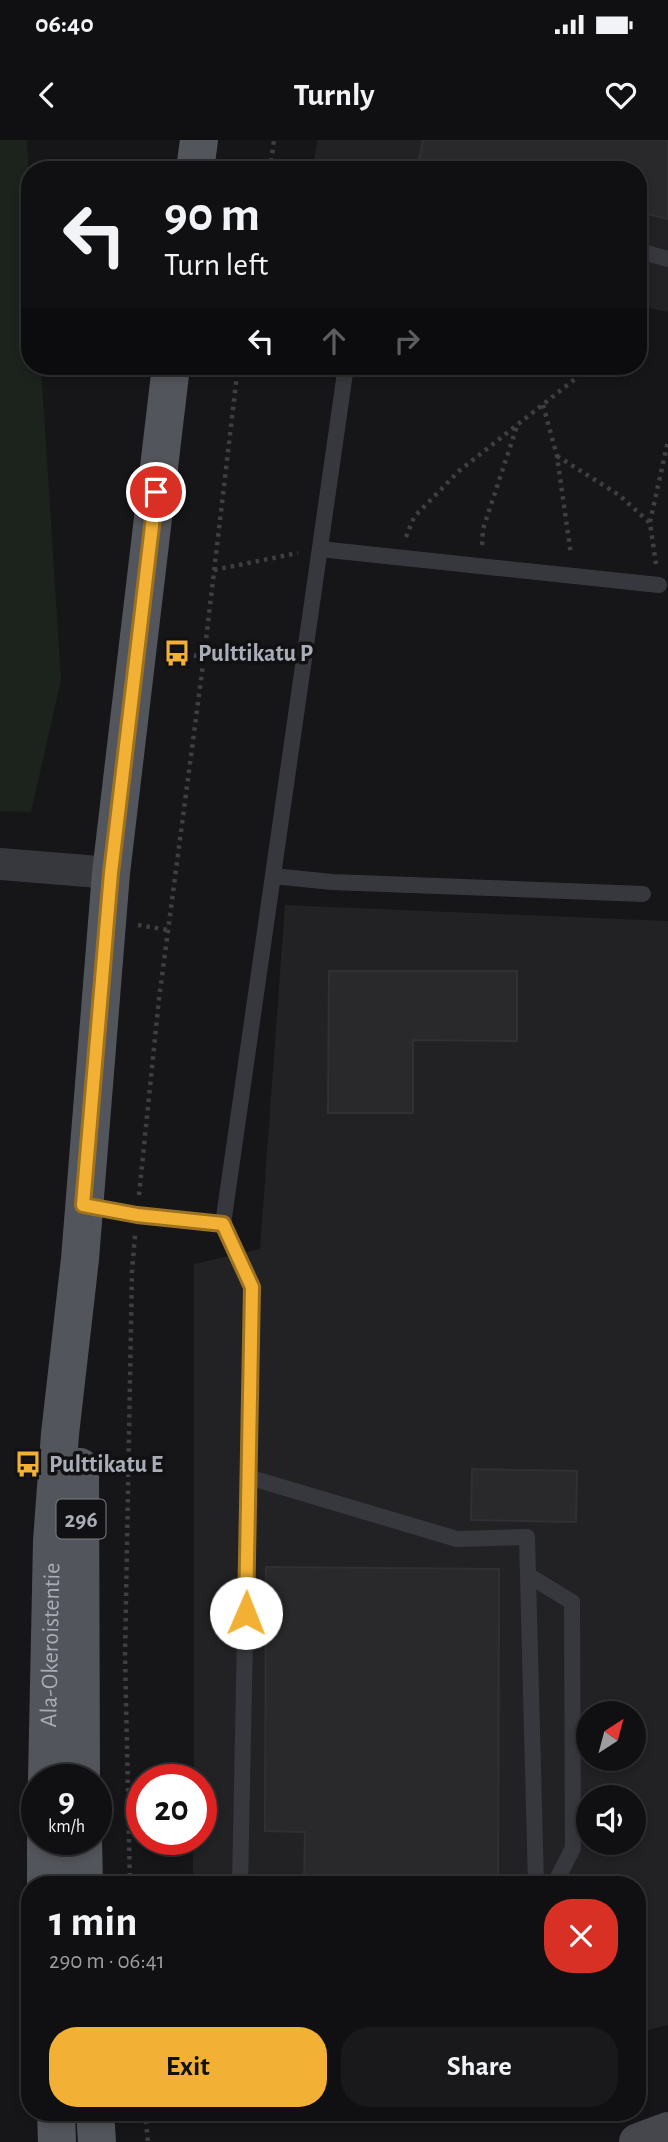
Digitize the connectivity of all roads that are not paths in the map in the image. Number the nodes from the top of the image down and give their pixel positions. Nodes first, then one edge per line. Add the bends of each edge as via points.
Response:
1 (199, 140) edge
2 (196, 161) edge
3 (647, 253) edge
4 (668, 259) edge
5 (170, 375) edge
6 (345, 375) edge
7 (320, 549) junction
8 (659, 585) road end
9 (0, 864) edge
10 (111, 873) junction
11 (273, 876) junction
12 (643, 894) dead end
13 (83, 1205) junction
14 (223, 1224) junction
15 (80, 1259) junction
16 (248, 1477) junction
17 (528, 1576) junction
18 (47, 1764) edge
19 (81, 1764) edge
20 (46, 1855) edge
21 (83, 1855) edge
22 (46, 1876) edge
23 (84, 1876) edge
24 (240, 1876) edge
25 (536, 1876) edge
26 (559, 1876) edge
27 (56, 2121) edge
28 (96, 2121) edge
29 (668, 2131) edge
30 (57, 2142) edge
31 (97, 2142) edge
32 (638, 2142) edge

1 - 2 main road
3 - 4 lane
5 - 10 main road, Ala-Okeroistentie / 296
6 - 7 lane
7 - 8 lane
7 - 11 lane
9 - 10 street
10 - 13 main road, Ala-Okeroistentie / 296
11 - 12 lane via 332,883
11 - 14 lane
13 - 14 lane
13 - 15 main road, Ala-Okeroistentie / 296
14 - 16 lane via 252,1287
15 - 18 main road, Ala-Okeroistentie / 296 via 52,1541
15 - 19 main road, Ala-Okeroistentie / 296
16 - 17 lane via 457,1539 527,1537
16 - 24 lane
17 - 25 lane
17 - 26 lane via 572,1602 573,1848
20 - 22 main road
21 - 23 main road
27 - 30 main road
28 - 31 main road
29 - 32 main road

